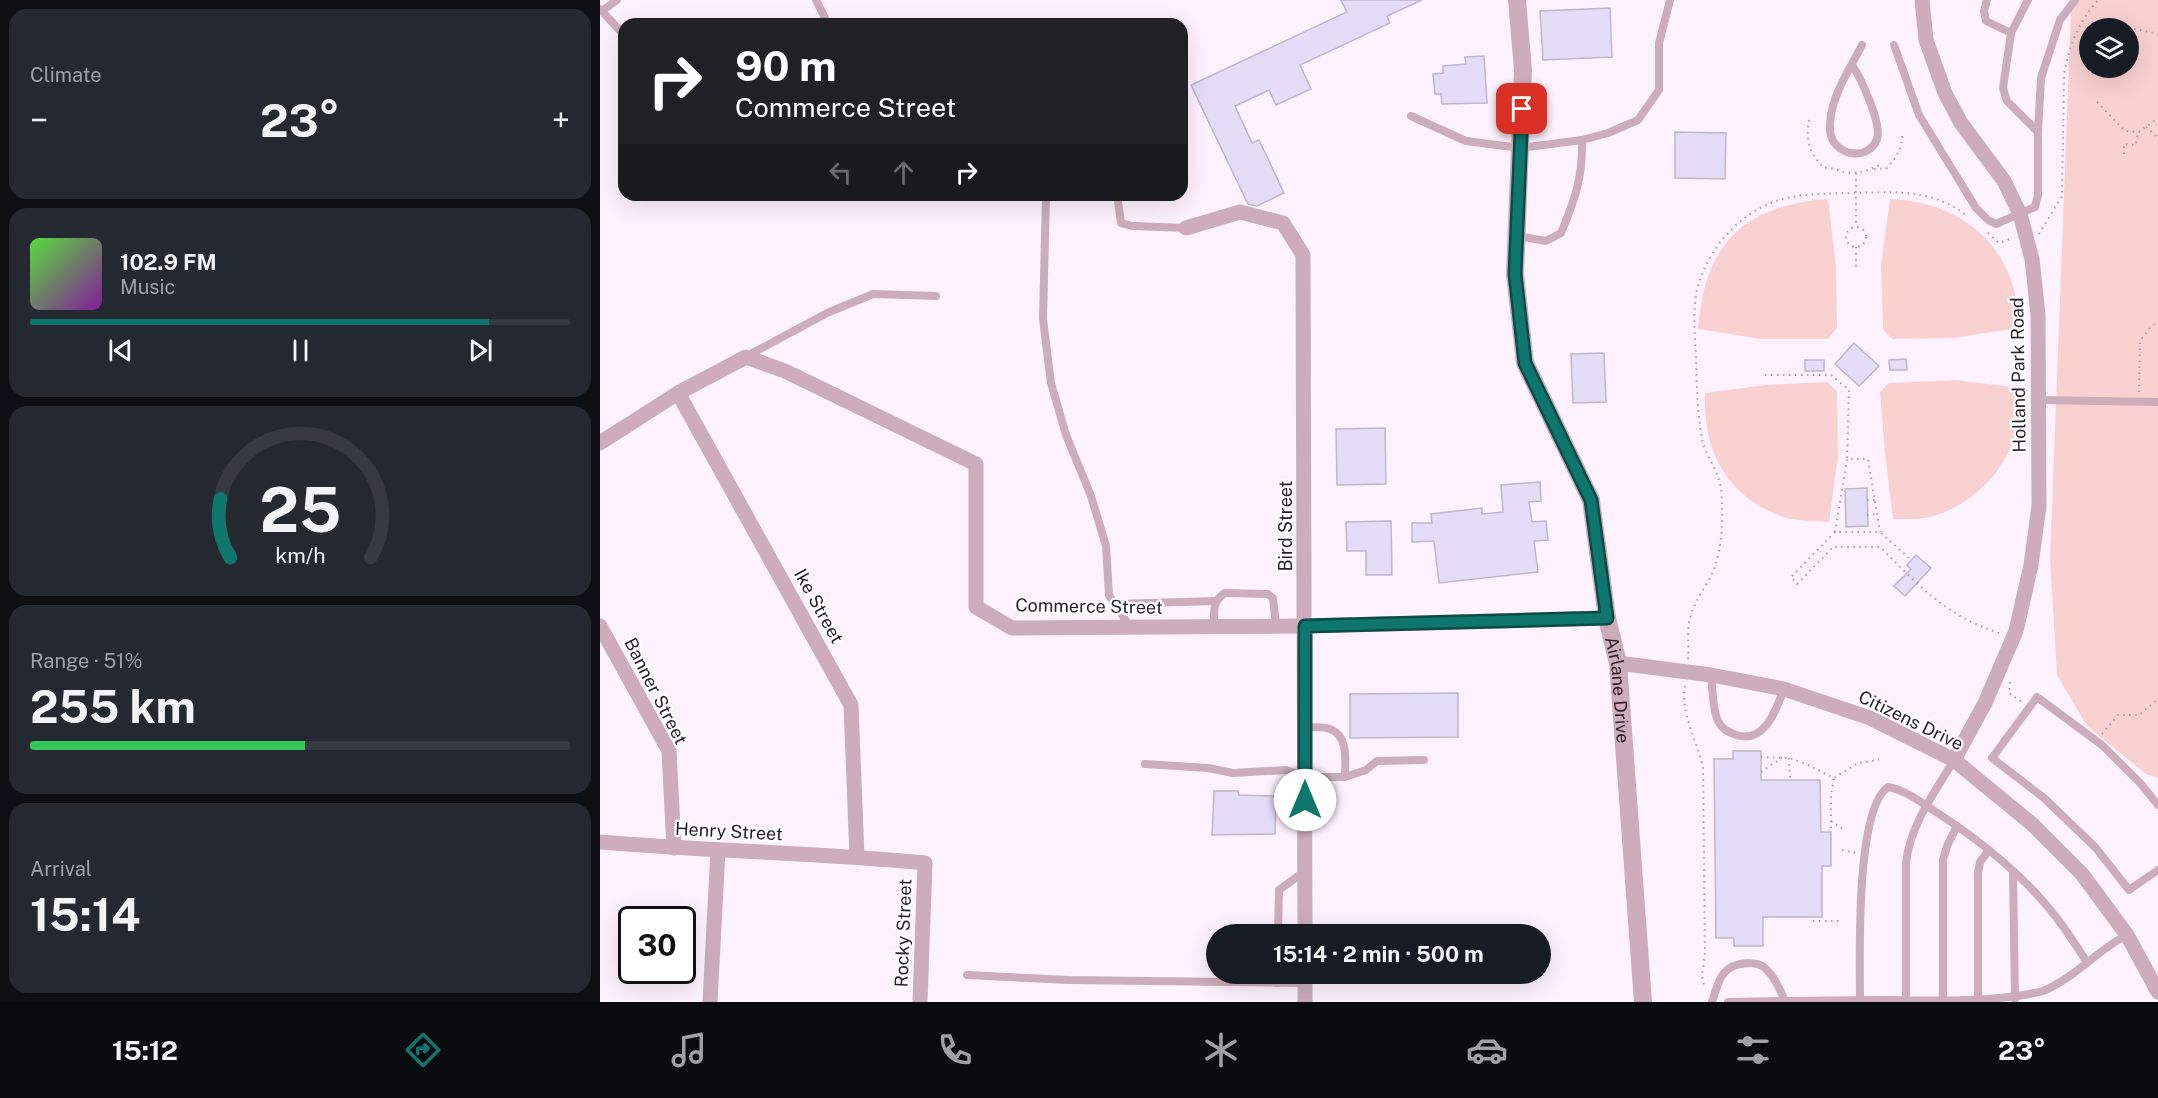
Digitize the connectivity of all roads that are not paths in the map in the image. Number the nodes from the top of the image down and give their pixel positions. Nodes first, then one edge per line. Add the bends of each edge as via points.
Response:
1 (616, 0) edge
2 (816, 0) edge
3 (1517, 0) edge
4 (1670, 0) edge
5 (1922, 0) edge
6 (1987, 0) edge
7 (2028, 0) edge
8 (2075, 0) edge
9 (601, 10) edge
10 (825, 18) edge
11 (618, 28) edge
12 (2011, 33) junction
13 (1862, 45) dead end
14 (1894, 45) dead end
15 (1852, 65) junction
16 (1411, 116) dead end
17 (2038, 132) junction
18 (1582, 140) junction
19 (1520, 148) junction
20 (1046, 201) edge
21 (1118, 201) edge
22 (2020, 214) junction
23 (1186, 228) joint
24 (1516, 236) junction
25 (936, 296) dead end
26 (746, 357) junction
27 (678, 393) junction
28 (2039, 400) junction
29 (2158, 402) edge
30 (600, 443) edge
31 (1216, 601) junction
32 (1115, 604) junction
33 (1607, 618) junction
34 (600, 626) edge
35 (1214, 626) junction
36 (1276, 626) junction
37 (1305, 626) junction
38 (1130, 627) junction
39 (1618, 663) junction
40 (1711, 675) junction
41 (1784, 689) junction
42 (1305, 727) junction
43 (1424, 760) dead end
44 (1954, 760) junction
45 (1145, 764) dead end
46 (1306, 777) junction
47 (1345, 777) junction
48 (2158, 805) edge
49 (1927, 806) junction
50 (1958, 826) junction
51 (600, 842) edge
52 (674, 848) junction
53 (718, 850) junction
54 (1989, 850) junction
55 (857, 856) junction
56 (2158, 870) edge
57 (1305, 871) junction
58 (2013, 872) junction
59 (1278, 924) edge
60 (1305, 924) edge
61 (2127, 935) junction
62 (2087, 962) junction
63 (967, 975) dead end
64 (1206, 982) edge
65 (1305, 984) edge
66 (2158, 992) edge
67 (2015, 999) junction
68 (1860, 1000) junction
69 (1906, 1000) junction
70 (1785, 1001) edge
71 (1942, 1001) edge
72 (1978, 1001) edge
73 (711, 1002) edge
74 (920, 1002) edge
75 (1305, 1002) edge
76 (1643, 1002) edge
77 (1712, 1002) edge
78 (1728, 1002) edge

1 - 9 lane
2 - 10 lane
3 - 19 street, Airlane Drive via 1523,70
4 - 18 lane via 1659,43 1659,90 1638,120
5 - 22 street, Holland Park Road via 1926,40 1946,93 1961,123 2004,181
6 - 12 lane via 1986,21
7 - 12 lane
8 - 17 lane via 2060,20 2041,78
9 - 11 lane
12 - 17 lane via 2003,88 2007,101
13 - 15 lane
14 - 22 lane via 1919,115 1976,208 1996,224
15 - 15 lane via 1841,84 1830,134 1838,148 1850,154 1871,148 1878,126
16 - 19 lane via 1466,141
17 - 22 lane via 2038,195 2035,207
18 - 19 lane
18 - 24 lane via 1580,181 1560,233 1546,241
19 - 24 street, Airlane Drive
20 - 32 lane via 1043,319 1051,383 1106,546 1109,595
21 - 23 lane via 1121,223
22 - 28 street, Holland Park Road via 2032,259 2038,315
23 - 37 street, Bird Street via 1240,212 1283,223 1303,255
24 - 33 street, Airlane Drive via 1515,274 1525,363 1591,500
25 - 26 lane via 873,294 827,313
26 - 27 street
26 - 38 street, Commerce Street via 785,371 976,464 976,607 1012,628
27 - 30 street
27 - 55 street, Ike Street via 851,705
28 - 29 lane
28 - 44 street, Holland Park Road via 2039,506 2016,631 1983,707
31 - 32 lane
31 - 35 lane
31 - 36 lane via 1225,593 1268,594 1273,598
32 - 38 lane
33 - 37 street, Commerce Street
33 - 39 street, Airlane Drive
34 - 52 street, Banner Street via 669,751
35 - 36 street, Commerce Street
35 - 38 street, Commerce Street
36 - 37 street, Commerce Street
37 - 42 street, Bird Street
39 - 40 street, Citizens Drive
39 - 76 street, Airlane Drive
40 - 41 street, Citizens Drive
40 - 41 lane via 1718,720 1726,731 1740,736 1757,734 1768,725
41 - 44 street, Citizens Drive via 1870,718
42 - 46 street, Bird Street
42 - 47 lane via 1330,729 1345,744
43 - 47 lane via 1377,761 1366,770
44 - 49 lane
44 - 61 street, Citizens Drive via 2032,824 2082,874
45 - 46 lane via 1233,773 1287,770
46 - 47 lane
46 - 57 street, Bird Street
48 - 56 lane via 2096,741 2037,697 1992,758 2044,798 2087,839 2129,890
49 - 50 lane
49 - 68 lane via 1888,787 1882,791 1869,826 1862,875
49 - 69 lane via 1907,854
50 - 54 lane
50 - 71 lane via 1943,860
51 - 52 street, Henry Street
52 - 53 street, Henry Street
53 - 55 street, Henry Street
53 - 73 street
54 - 58 lane
54 - 72 lane via 1978,873
55 - 74 street, Rocky Street via 925,863
57 - 59 lane via 1279,890
57 - 60 street, Bird Street
58 - 62 lane via 2058,919
58 - 67 lane
61 - 62 lane
61 - 66 street, Citizens Drive
62 - 67 lane via 2043,991
63 - 64 lane
65 - 75 street
67 - 72 lane
68 - 69 lane
68 - 70 lane
69 - 71 lane
70 - 77 lane via 1773,976 1763,966 1750,963 1732,965 1721,976
70 - 78 lane
71 - 72 lane

